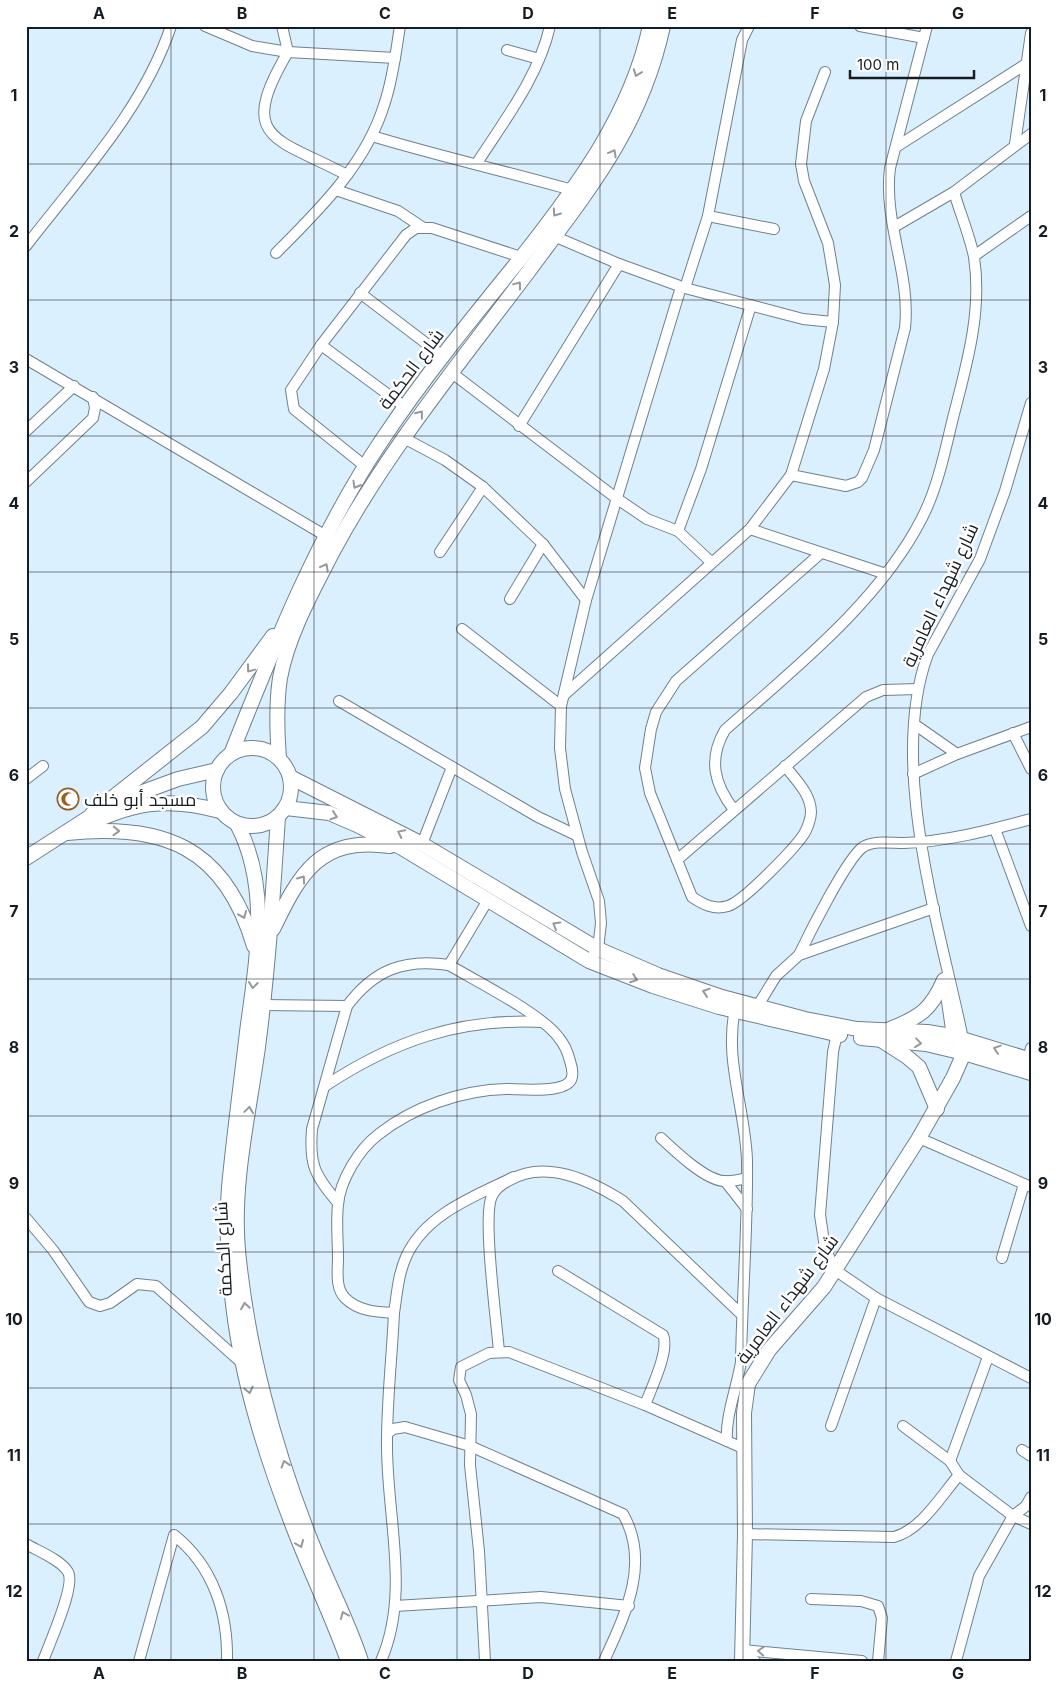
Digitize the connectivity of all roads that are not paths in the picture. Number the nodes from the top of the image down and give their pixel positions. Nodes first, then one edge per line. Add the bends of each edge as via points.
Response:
1 (171, 26) edge
2 (205, 26) edge
3 (282, 26) edge
4 (400, 26) edge
5 (550, 26) edge
6 (650, 26) edge
7 (663, 26) edge
8 (749, 26) edge
9 (860, 26) edge
10 (927, 26) edge
11 (1031, 33) edge
12 (924, 38) junction
13 (506, 50) dead end
14 (288, 52) junction
15 (394, 58) junction
16 (539, 59) junction
17 (1026, 64) junction
18 (825, 72) dead end
19 (1031, 134) edge
20 (372, 136) junction
21 (1015, 144) junction
22 (896, 147) junction
23 (477, 163) junction
24 (347, 175) junction
25 (336, 190) junction
26 (572, 190) junction
27 (954, 192) junction
28 (708, 216) junction
29 (1031, 216) edge
30 (422, 227) junction
31 (894, 227) junction
32 (774, 229) dead end
33 (556, 237) junction
34 (26, 246) edge
35 (276, 253) dead end
36 (974, 256) junction
37 (521, 257) junction
38 (619, 264) junction
39 (683, 287) junction
40 (360, 294) junction
41 (751, 305) junction
42 (833, 322) junction
43 (321, 345) junction
44 (444, 357) junction
45 (26, 359) edge
46 (452, 373) junction
47 (74, 386) junction
48 (93, 397) junction
49 (1031, 403) edge
50 (405, 406) junction
51 (519, 426) junction
52 (26, 431) edge
53 (402, 437) junction
54 (366, 467) junction
55 (791, 475) junction
56 (26, 482) edge
57 (483, 487) junction
58 (616, 498) junction
59 (750, 529) junction
60 (678, 531) junction
61 (326, 536) junction
62 (543, 544) junction
63 (440, 552) dead end
64 (821, 553) junction
65 (711, 562) junction
66 (886, 574) junction
67 (510, 599) dead end
68 (586, 600) junction
69 (287, 614) junction
70 (462, 629) dead end
71 (918, 689) junction
72 (564, 695) junction
73 (340, 702) dead end
74 (561, 706) junction
75 (914, 724) junction
76 (1031, 727) edge
77 (1013, 733) junction
78 (231, 754) junction
79 (957, 754) junction
80 (279, 758) junction
81 (43, 766) dead end
82 (785, 766) junction
83 (452, 767) junction
84 (1031, 769) edge
85 (217, 770) junction
86 (913, 774) junction
87 (290, 777) junction
88 (26, 779) edge
89 (734, 810) junction
90 (220, 811) junction
91 (282, 812) junction
92 (92, 814) junction
93 (1031, 819) edge
94 (237, 824) junction
95 (995, 829) junction
96 (67, 834) junction
97 (576, 835) junction
98 (54, 840) junction
99 (922, 843) junction
100 (422, 844) junction
101 (402, 848) junction
102 (26, 858) edge
103 (677, 860) junction
104 (488, 900) junction
105 (934, 908) junction
106 (1031, 926) edge
107 (270, 936) junction
108 (598, 949) junction
109 (799, 955) junction
110 (943, 955) junction
111 (257, 956) junction
112 (589, 961) junction
113 (449, 965) junction
114 (944, 980) junction
115 (262, 1005) junction
116 (346, 1006) junction
117 (736, 1006) junction
118 (755, 1011) junction
119 (543, 1022) junction
120 (837, 1030) junction
121 (883, 1035) junction
122 (957, 1037) junction
123 (959, 1052) junction
124 (1030, 1060) edge
125 (324, 1086) junction
126 (936, 1109) junction
127 (661, 1138) dead end
128 (919, 1138) junction
129 (514, 1177) junction
130 (746, 1178) junction
131 (725, 1181) junction
132 (1027, 1186) edge
133 (338, 1203) junction
134 (747, 1208) junction
135 (26, 1218) edge
136 (1002, 1258) dead end
137 (835, 1270) junction
138 (558, 1271) dead end
139 (876, 1298) junction
140 (394, 1313) junction
141 (742, 1315) junction
142 (499, 1352) junction
143 (988, 1357) junction
144 (244, 1365) junction
145 (1031, 1378) edge
146 (645, 1405) junction
147 (831, 1426) dead end
148 (903, 1426) dead end
149 (388, 1433) junction
150 (727, 1441) junction
151 (470, 1446) junction
152 (745, 1449) junction
153 (950, 1461) junction
154 (959, 1475) junction
155 (1031, 1497) edge
156 (1012, 1516) junction
157 (1031, 1524) edge
158 (745, 1534) junction
159 (26, 1544) edge
160 (811, 1599) dead end
161 (482, 1600) junction
162 (395, 1606) junction
163 (629, 1606) junction
164 (745, 1658) edge
165 (43, 1661) edge
166 (139, 1661) edge
167 (227, 1661) edge
168 (348, 1661) edge
169 (361, 1661) edge
170 (381, 1661) edge
171 (485, 1661) edge
172 (604, 1661) edge
173 (862, 1661) edge
174 (878, 1661) edge
175 (956, 1661) edge

1 - 34 street via 156,66 130,110
2 - 14 street via 247,45
3 - 14 street
4 - 15 street
5 - 16 street
6 -> 26 street, شارع الحكمة via 641,61 623,106 592,164
33 -> 7 street, شارع الحكمة via 604,170 636,110 654,63
8 - 28 street via 742,40
9 - 12 street
10 - 12 street
11 - 17 street
12 - 22 street
13 - 16 street
14 - 15 street
14 - 24 street via 264,104 266,126 282,142
15 - 20 street via 386,102
16 - 23 street
17 - 21 street
17 - 22 street
18 - 42 street via 806,121 801,164 804,181 828,243 835,285
19 - 21 street
20 - 23 street
20 - 24 street
21 - 27 street
22 - 31 street via 888,184
23 - 26 street
24 - 25 street
25 - 30 street via 398,211
25 - 35 street
26 -> 37 street, شارع الحكمة
27 - 31 street
27 - 36 street
28 - 32 street
28 - 39 street
29 - 36 street
30 - 37 street
30 - 40 street via 406,235
31 - 55 street via 905,285 905,328 874,450 862,478 853,485
33 - 38 street
46 -> 33 street, شارع الحكمة
36 - 66 street via 975,326 945,449 922,518
37 - 44 street, شارع الحكمة
38 - 39 street
38 - 51 street
39 - 41 street
39 - 58 street
40 - 43 street
40 - 44 street
41 - 42 street via 803,319
41 - 60 street via 701,469
42 - 55 street via 824,369
43 - 50 street
43 - 54 street via 291,390 294,409
44 - 50 street, شارع الحكمة
45 - 47 street
46 - 51 street
53 -> 46 street, شارع الحكمة
47 - 48 street
47 - 52 street
48 - 56 street via 93,418
48 - 61 street
49 - 71 street, شارع شهداء العامرية via 994,525 980,559 928,654
50 - 54 street, شارع الحكمة
51 - 58 street
53 - 57 street via 445,460
80 -> 53 street, شارع الحكمة via 280,676 304,610 365,494
54 -> 61 street, شارع الحكمة
55 - 59 street
57 - 62 street
57 - 63 street
58 - 60 street via 647,519
58 - 68 street
59 - 64 street
59 - 65 street
60 - 65 street
61 - 69 street, شارع الحكمة
62 - 67 street
62 - 68 street
64 - 66 street
64 - 103 street via 676,681 656,712 645,768 658,816
65 - 72 street
66 - 89 street via 851,614 725,730 718,742 714,764 720,789
68 - 72 street
69 - 78 street, شارع الحكمة
69 -> 92 street via 232,693 202,727
70 - 74 street
71 - 75 street, شارع شهداء العامرية
71 - 82 street via 883,690 866,697
72 - 74 street
73 - 83 street
74 - 97 street via 561,765
75 - 79 street
75 - 86 street, شارع شهداء العامرية
76 - 77 street
77 - 79 street
77 - 84 street
78 - 80 street via 252,748
78 - 85 street
79 - 86 street
80 - 87 street
81 - 88 street
82 - 89 street
82 - 103 street via 806,795 811,813 809,821 804,834 748,894 730,906 708,907 692,897
83 - 97 street
83 - 100 street
85 - 90 street via 212,791
85 - 92 street via 133,794
86 - 99 street, شارع شهداء العامرية
87 - 91 street via 292,792
100 -> 87 street
89 - 103 street
90 - 94 street
90 - 96 street via 175,803 141,804
91 - 94 street via 259,826
91 -> 101 street via 329,813
91 - 107 street, شارع الحكمة
92 - 98 street
93 - 95 street
94 - 111 street, شارع الحكمة via 251,855 255,874
95 - 99 street
95 - 106 street
96 - 98 street
96 -> 111 street via 107,830 146,834 172,840 201,858 233,893
97 - 108 street via 599,901
98 - 102 street
99 - 105 street, شارع شهداء العامرية
99 - 109 street via 874,843 858,851
108 -> 100 street
101 - 104 street
107 -> 101 street via 301,879 330,852 362,844
104 - 112 street
104 - 113 street
105 - 109 street
105 - 110 street, شارع شهداء العامرية
107 - 115 street, شارع الحكمة
108 - 112 street
117 -> 108 street
109 - 118 street via 776,976
110 - 114 street, شارع شهداء العامرية
110 - 122 street, شارع شهداء العامرية
111 -> 144 street, شارع الحكمة via 228,1202 232,1297
112 -> 117 street via 653,986
113 - 116 street via 427,961 382,973 362,986
113 - 119 street
114 - 121 street via 937,996 922,1014
114 - 122 street, شارع شهداء العامرية
115 - 116 street
169 -> 115 street, شارع الحكمة via 298,1506 263,1389 245,1307 238,1247 238,1188
116 - 125 street
117 - 118 street
117 - 130 street via 733,1074 745,1135
118 - 120 street
119 - 125 street via 512,1020 443,1030 383,1052
119 - 133 street via 559,1036 567,1051 572,1069 571,1079 565,1086 501,1089 446,1099 398,1121 378,1134 362,1151 348,1175
120 - 121 street
120 - 137 street via 820,1215 825,1248
121 - 122 street
121 -> 123 street
121 - 126 street via 919,1067
122 - 123 street, شارع شهداء العامرية
124 -> 122 street
123 - 124 street
123 - 126 street, شارع شهداء العامرية via 953,1078
125 - 133 street via 310,1148 318,1179
126 - 128 street, شارع شهداء العامرية
127 - 131 street via 702,1171
128 - 132 street
128 - 137 street, شارع شهداء العامرية
129 - 140 street via 439,1216 422,1234 406,1255 399,1275
129 - 141 street via 553,1171 577,1178 623,1201
129 - 142 street via 499,1186 491,1196 489,1207
130 - 131 street
130 - 134 street
131 - 134 street
132 - 136 street
133 - 140 street via 338,1282 343,1296 358,1308
134 - 141 street
135 - 144 street via 89,1302 100,1306 131,1286 143,1283 156,1286
137 - 139 street
137 - 152 street, شارع شهداء العامرية via 811,1303 768,1350 754,1372 746,1395
138 - 146 street via 663,1335 663,1355
139 - 143 street
139 - 147 street
140 - 149 street
141 - 150 street via 741,1362 726,1423
142 - 146 street via 509,1352
142 - 151 street via 468,1362 459,1370 459,1380 471,1414
143 - 145 street
143 - 153 street
144 -> 168 street, شارع الحكمة via 250,1397 279,1486
146 - 150 street
148 - 153 street
149 - 151 street via 405,1427
149 - 162 street
150 - 152 street
151 - 161 street
151 - 163 street via 623,1514 632,1538 634,1562 634,1588
152 - 158 street, شارع شهداء العامرية
153 - 154 street
154 - 156 street
154 - 158 street via 917,1524 894,1537
155 - 156 street via 1026,1506
156 - 157 street
156 - 175 street via 978,1576
158 - 164 street, شارع شهداء العامرية
159 - 165 street via 62,1566 69,1576 66,1598
160 - 174 street via 861,1601 878,1606 882,1618
161 - 162 street
161 - 163 street via 541,1596
161 - 171 street
162 - 170 street via 392,1633
163 - 172 street
173 -> 164 street
166 - 167 street via 174,1535 195,1554 214,1584 222,1610

